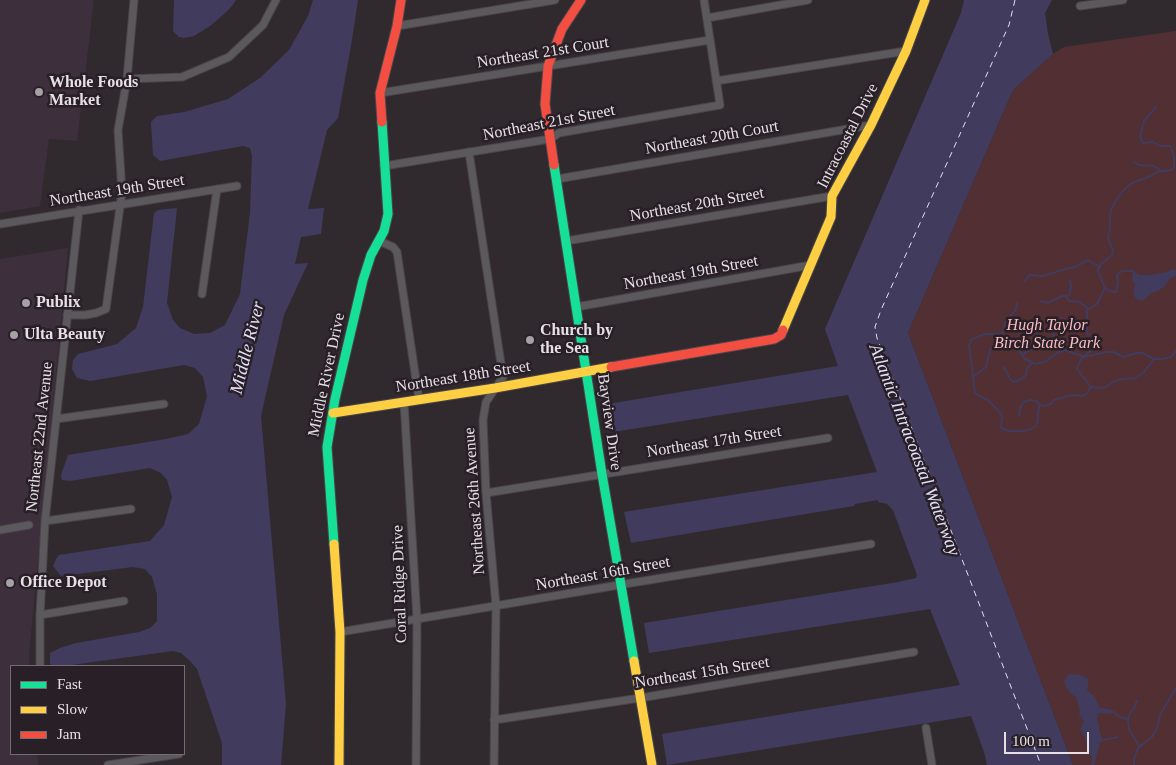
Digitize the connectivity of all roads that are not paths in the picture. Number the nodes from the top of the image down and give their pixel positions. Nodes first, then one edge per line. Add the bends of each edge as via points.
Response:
1 (134, 0) edge
2 (276, 0) edge
3 (401, 0) edge
4 (555, 0) edge
5 (581, 0) edge
6 (704, 0) edge
7 (808, 0) edge
8 (925, 0) edge
9 (1123, 0) edge
10 (1080, 6) dead end
11 (707, 18) junction
12 (397, 26) junction
13 (710, 40) junction
14 (906, 51) junction
15 (548, 66) junction
16 (128, 79) junction
17 (716, 81) junction
18 (380, 93) junction
19 (872, 125) junction
20 (550, 138) junction
21 (470, 152) junction
22 (384, 166) junction
23 (557, 179) junction
24 (238, 186) dead end
25 (217, 189) junction
26 (832, 196) junction
27 (120, 204) junction
28 (79, 210) junction
29 (0, 224) edge
30 (379, 241) junction
31 (566, 241) junction
32 (811, 265) junction
33 (202, 294) dead end
34 (576, 307) junction
35 (67, 315) junction
36 (774, 339) joint
37 (586, 371) junction
38 (495, 388) junction
39 (419, 400) junction
40 (404, 402) junction
41 (164, 404) dead end
42 (333, 413) junction
43 (56, 420) junction
44 (828, 438) dead end
45 (602, 474) junction
46 (486, 492) junction
47 (131, 509) dead end
48 (45, 521) junction
49 (29, 525) dead end
50 (0, 530) edge
51 (871, 544) dead end
52 (620, 584) junction
53 (124, 601) dead end
54 (496, 606) junction
55 (40, 615) junction
56 (417, 619) junction
57 (340, 632) junction
58 (914, 652) dead end
59 (40, 665) edge
60 (640, 698) junction
61 (494, 720) junction
62 (926, 728) dead end
63 (173, 755) edge
64 (108, 765) edge
65 (339, 765) edge
66 (416, 765) edge
67 (494, 765) edge
68 (652, 765) edge
69 (932, 765) edge

1 - 16 street
2 - 16 street via 263,25 229,57 182,77
3 - 12 street, Middle River Drive
4 - 12 street
5 - 15 street, Bayview Drive via 562,28
6 - 11 street
7 - 11 street
8 - 14 street, Intracoastal Drive
9 - 10 street
11 - 13 street
12 - 18 street, Middle River Drive
13 - 15 street, Northeast 21st Court
13 - 17 street
14 - 17 street
14 - 19 street, Intracoastal Drive
15 - 18 street, Northeast 21st Court
15 - 20 street, Bayview Drive via 545,104
16 - 27 street via 118,130
17 - 20 street, Northeast 21st Street via 720,105 559,133
18 - 22 street, Middle River Drive
19 - 23 street, Northeast 20th Court
19 - 26 street, Intracoastal Drive
20 - 21 street, Northeast 21st Street
20 - 23 street, Bayview Drive
21 - 22 street, Northeast 21st Street
21 - 38 street, Northeast 26th Avenue via 503,377
22 - 30 street, Middle River Drive via 388,214
23 - 31 street, Bayview Drive
24 - 25 street, Northeast 19th Street
25 - 27 street, Northeast 19th Street
25 - 33 street
26 - 31 street, Northeast 20th Street
26 - 32 street, Intracoastal Drive via 830,217
27 - 28 street, Northeast 19th Street
27 - 35 street via 106,309 86,315
28 - 29 street, Northeast 19th Street
28 - 35 street, Northeast 22nd Avenue
30 - 39 street via 397,252
30 - 42 street, Middle River Drive via 363,280
31 - 34 street, Bayview Drive
32 - 34 street, Northeast 19th Street
32 - 36 street, Intracoastal Drive via 780,335
34 - 37 street, Bayview Drive
35 - 43 street, Northeast 22nd Avenue
36 - 37 street, Northeast 18th Street
37 - 38 street, Northeast 18th Street
37 - 45 street, Bayview Drive
38 - 39 street, Northeast 18th Street
38 - 46 street, Northeast 26th Avenue via 486,402 483,420
39 - 40 street, Northeast 18th Street
40 - 42 street, Northeast 18th Street
40 - 56 street, Coral Ridge Drive
41 - 43 street
42 - 57 street, Middle River Drive via 327,447
43 - 48 street, Northeast 22nd Avenue
44 - 45 street, Northeast 17th Street
45 - 46 street, Northeast 17th Street
45 - 52 street, Bayview Drive
46 - 54 street, Northeast 26th Avenue
47 - 48 street
48 - 55 street, Northeast 22nd Avenue
49 - 50 street
51 - 52 street, Northeast 16th Street
52 - 54 street, Northeast 16th Street
52 - 60 street, Bayview Drive
53 - 55 street
54 - 56 street, Northeast 16th Street
54 - 61 street, Northeast 26th Avenue
55 - 59 street, Northeast 22nd Avenue
56 - 57 street, Northeast 16th Street
56 - 66 street, Coral Ridge Drive
57 - 65 street, Middle River Drive
58 - 60 street, Northeast 15th Street
60 - 61 street, Northeast 15th Street
60 - 68 street, Bayview Drive
61 - 67 street, Northeast 26th Avenue
62 - 69 street
63 - 64 street

